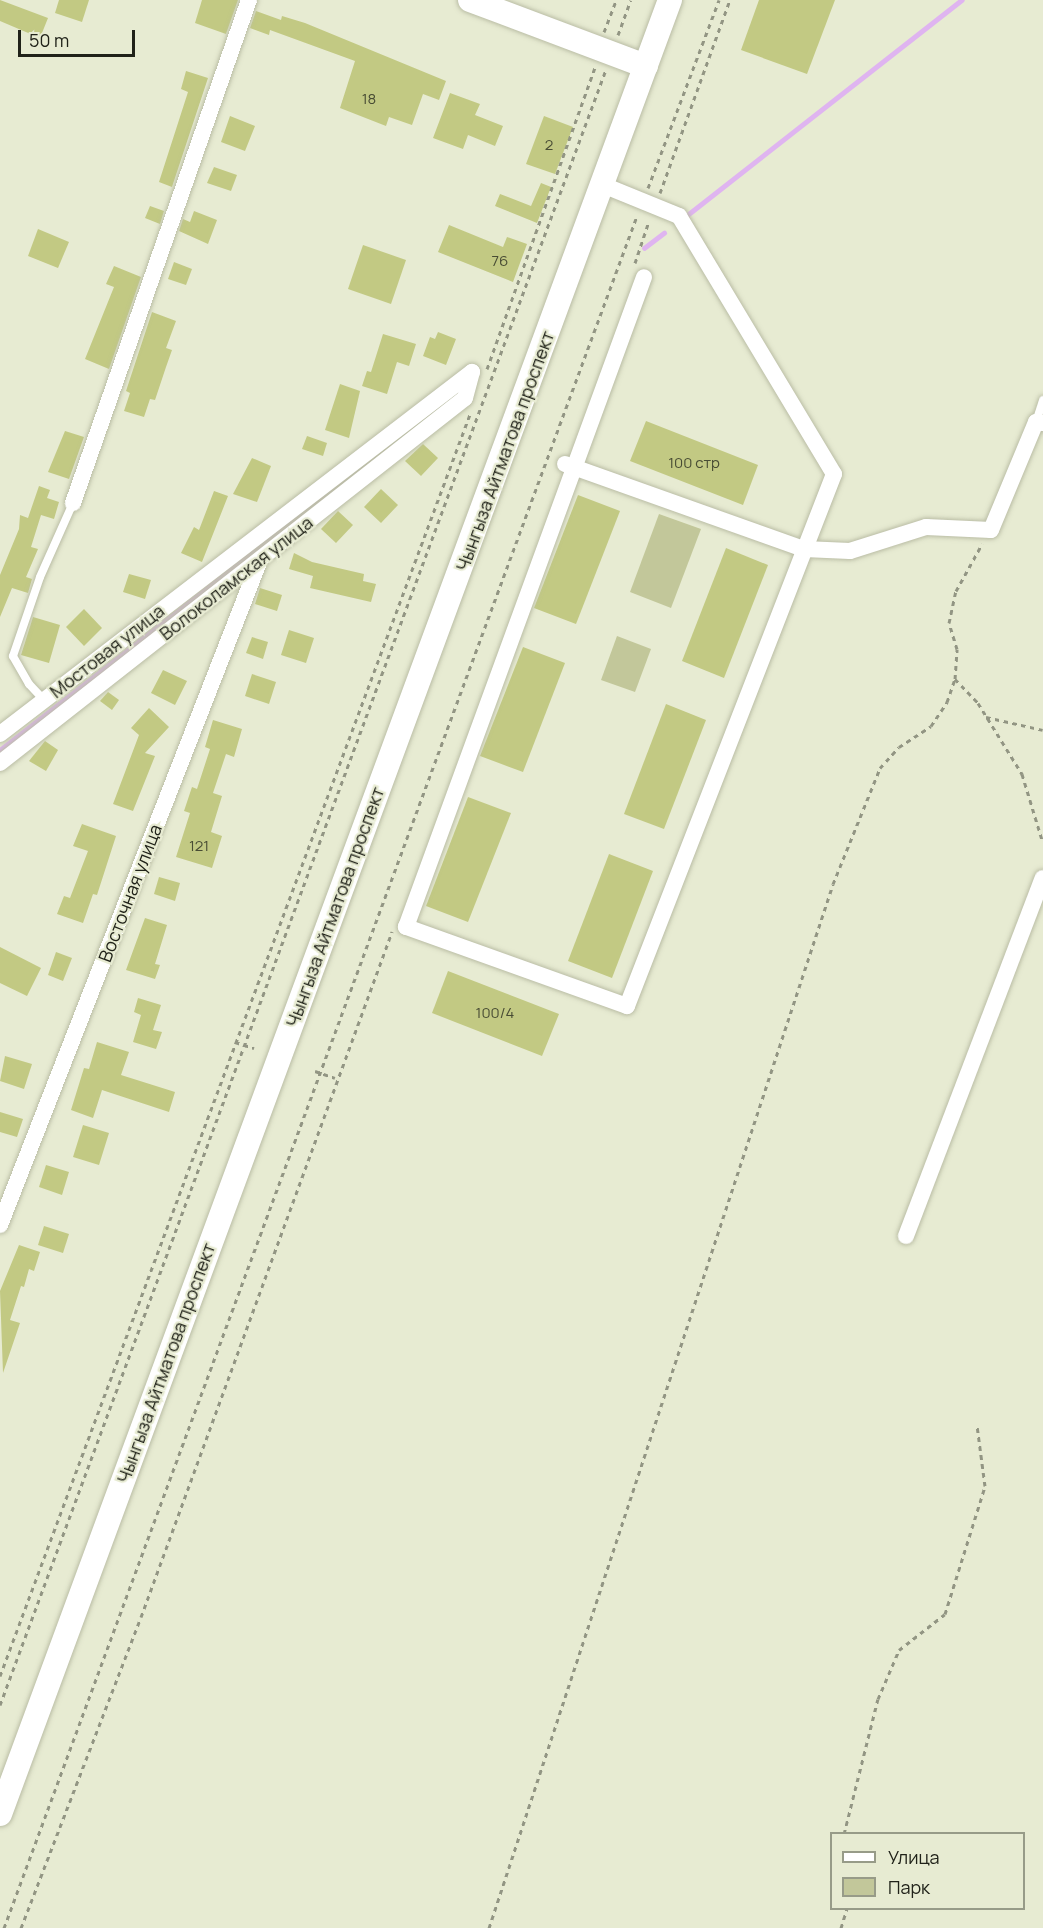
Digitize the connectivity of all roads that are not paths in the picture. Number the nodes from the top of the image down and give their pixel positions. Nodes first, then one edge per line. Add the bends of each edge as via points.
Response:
1 (249, 0) edge
2 (470, 0) edge
3 (670, 0) edge
4 (646, 66) junction
5 (603, 185) junction
6 (639, 272) road end
7 (479, 373) joint
8 (1043, 400) edge
9 (1040, 423) edge
10 (570, 465) junction
11 (73, 503) joint
12 (804, 549) junction
13 (260, 560) junction
14 (44, 700) junction
15 (0, 734) edge
16 (0, 763) edge
17 (1043, 878) edge
18 (0, 1226) edge
19 (906, 1236) dead end
20 (0, 1814) edge

1 - 11 street
2 - 4 main road
3 - 4 main road, Чынгыза Айтматова проспект
4 - 5 main road, Чынгыза Айтматова проспект
5 - 12 street via 679,216 834,474
5 - 20 main road, Чынгыза Айтматова проспект
6 - 10 street
7 - 13 street, Волоколамская улица via 465,398
7 - 14 street, Мостовая улица
8 - 9 lane
9 - 12 street via 991,530 926,527 850,551
10 - 12 street
10 - 12 street via 406,927 627,1006
11 - 14 lane via 40,577 13,656 29,684
13 - 16 street, Волоколамская улица
13 - 18 street, Восточная улица
14 - 15 street, Мостовая улица
17 - 19 street

